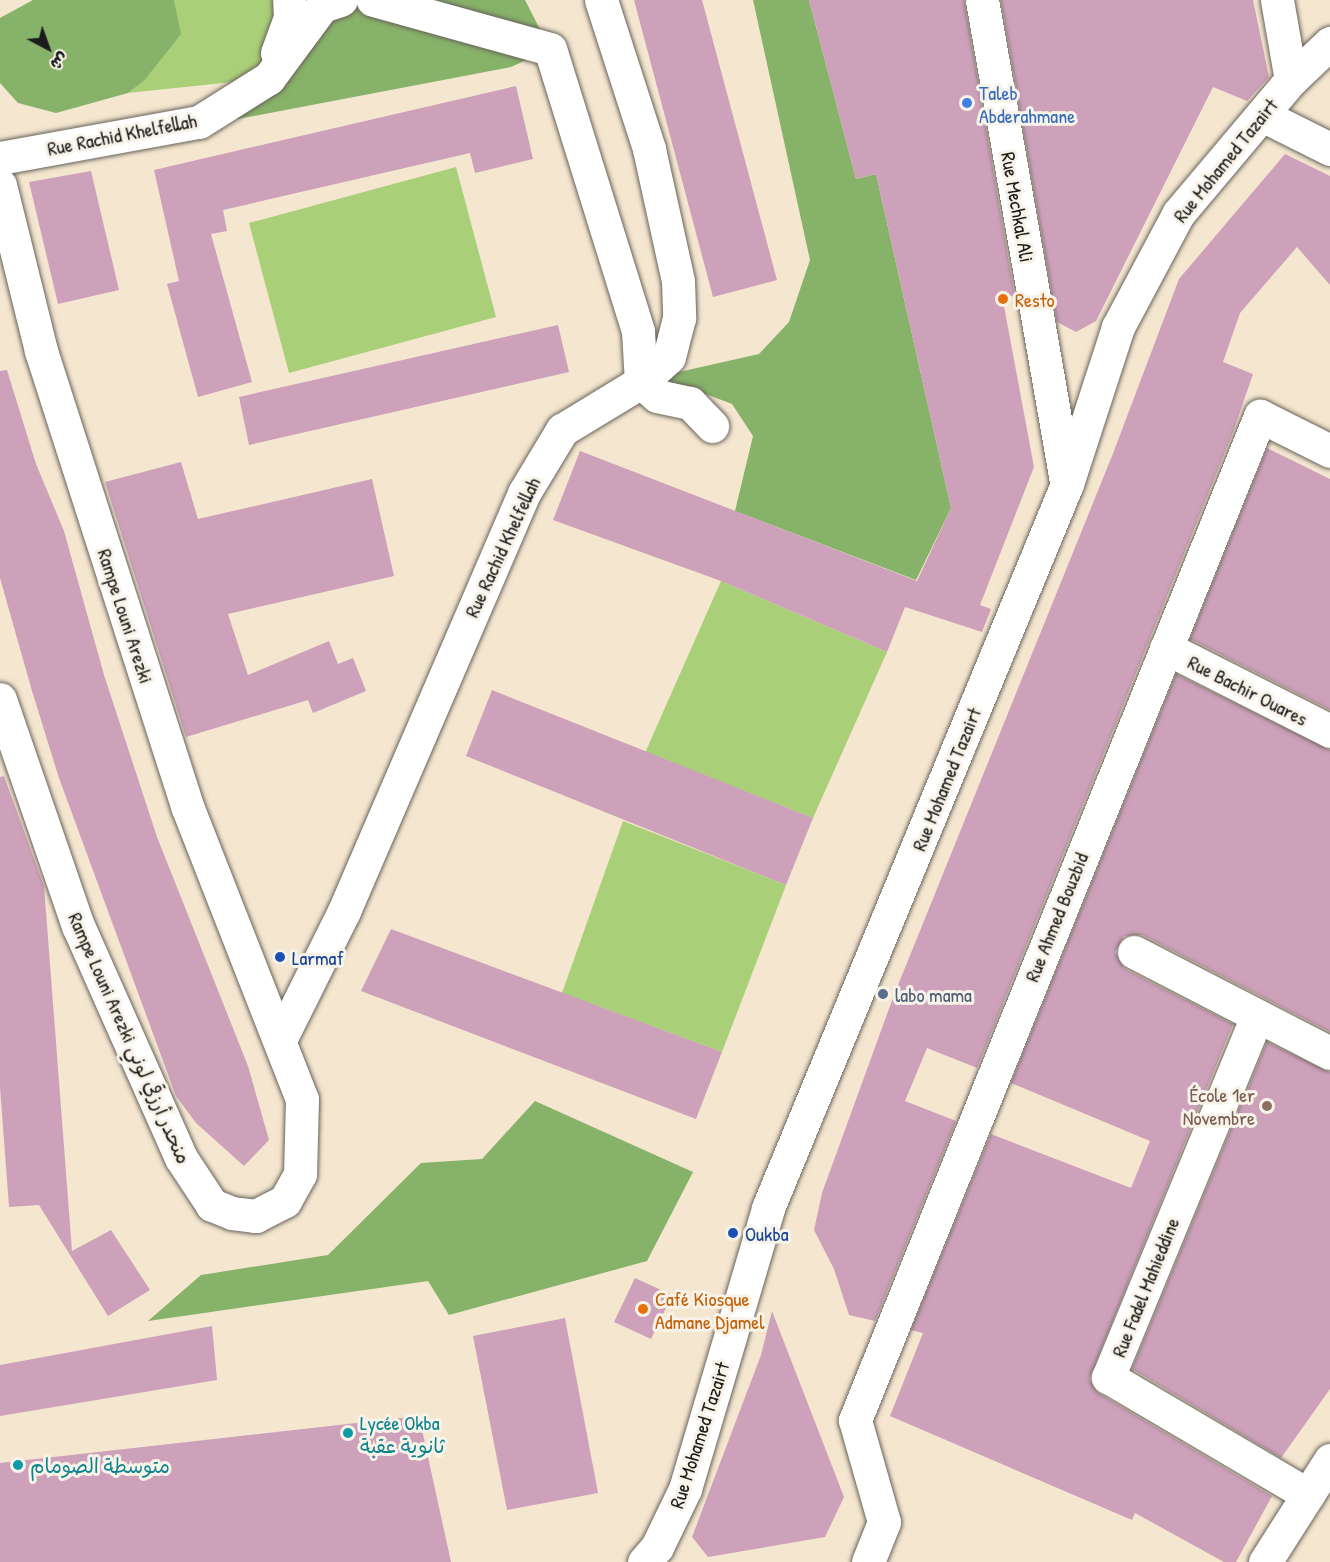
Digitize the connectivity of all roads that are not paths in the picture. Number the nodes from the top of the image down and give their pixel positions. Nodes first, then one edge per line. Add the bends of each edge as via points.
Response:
1 (289, 0) edge
2 (341, 0) edge
3 (374, 0) edge
4 (601, 0) edge
5 (981, 0) edge
6 (1277, 0) edge
7 (1330, 43) edge
8 (268, 78) junction
9 (1291, 80) junction
10 (1262, 115) junction
11 (1330, 149) edge
12 (0, 158) edge
13 (0, 185) edge
14 (641, 382) junction
15 (712, 426) dead end
16 (1330, 451) edge
17 (1067, 484) junction
18 (1166, 648) junction
19 (0, 699) edge
20 (1330, 731) edge
21 (1134, 952) dead end
22 (1257, 1016) junction
23 (281, 1038) junction
24 (1330, 1053) edge
25 (1330, 1460) edge
26 (1308, 1495) junction
27 (644, 1562) edge
28 (868, 1562) edge
29 (1265, 1562) edge

1 - 8 street via 290,17
2 - 8 street, Rue Rachid Khelfellah via 322,6
3 - 14 street via 550,49 638,331
4 - 14 street, Rue Rachid Khelfellah via 649,149 678,281 679,318 669,357
5 - 17 street, Rue Mechkal Ali
6 - 9 street
7 - 9 street, Rue Mohamed Tazairt
8 - 12 street, Rue Rachid Khelfellah via 199,122
9 - 10 street, Rue Mohamed Tazairt
10 - 11 street
10 - 17 street, Rue Mohamed Tazairt via 1178,214 1118,327
13 - 23 street, Rampe Louni Arezki via 40,351 188,806
14 - 15 street via 657,396 690,403
14 - 23 street, Rue Rachid Khelfellah via 562,430 524,493 344,911
16 - 18 street, Rue Ahmed Bouzbid via 1260,416
17 - 27 street, Rue Mohamed Tazairt via 768,1208 685,1489 657,1547
18 - 20 street, Rue Bachir Ouares
18 - 28 street, Rue Ahmed Bouzbid via 855,1420 884,1522
19 - 23 street, Rampe Louni Arezki منحدر أرزقي لوني via 78,926 181,1158 212,1204 232,1213 256,1216 285,1201 300,1174 302,1099
21 - 22 street
22 - 24 street
22 - 26 street, Rue Fadel Mahieddine via 1108,1377
25 - 26 street
26 - 29 street

